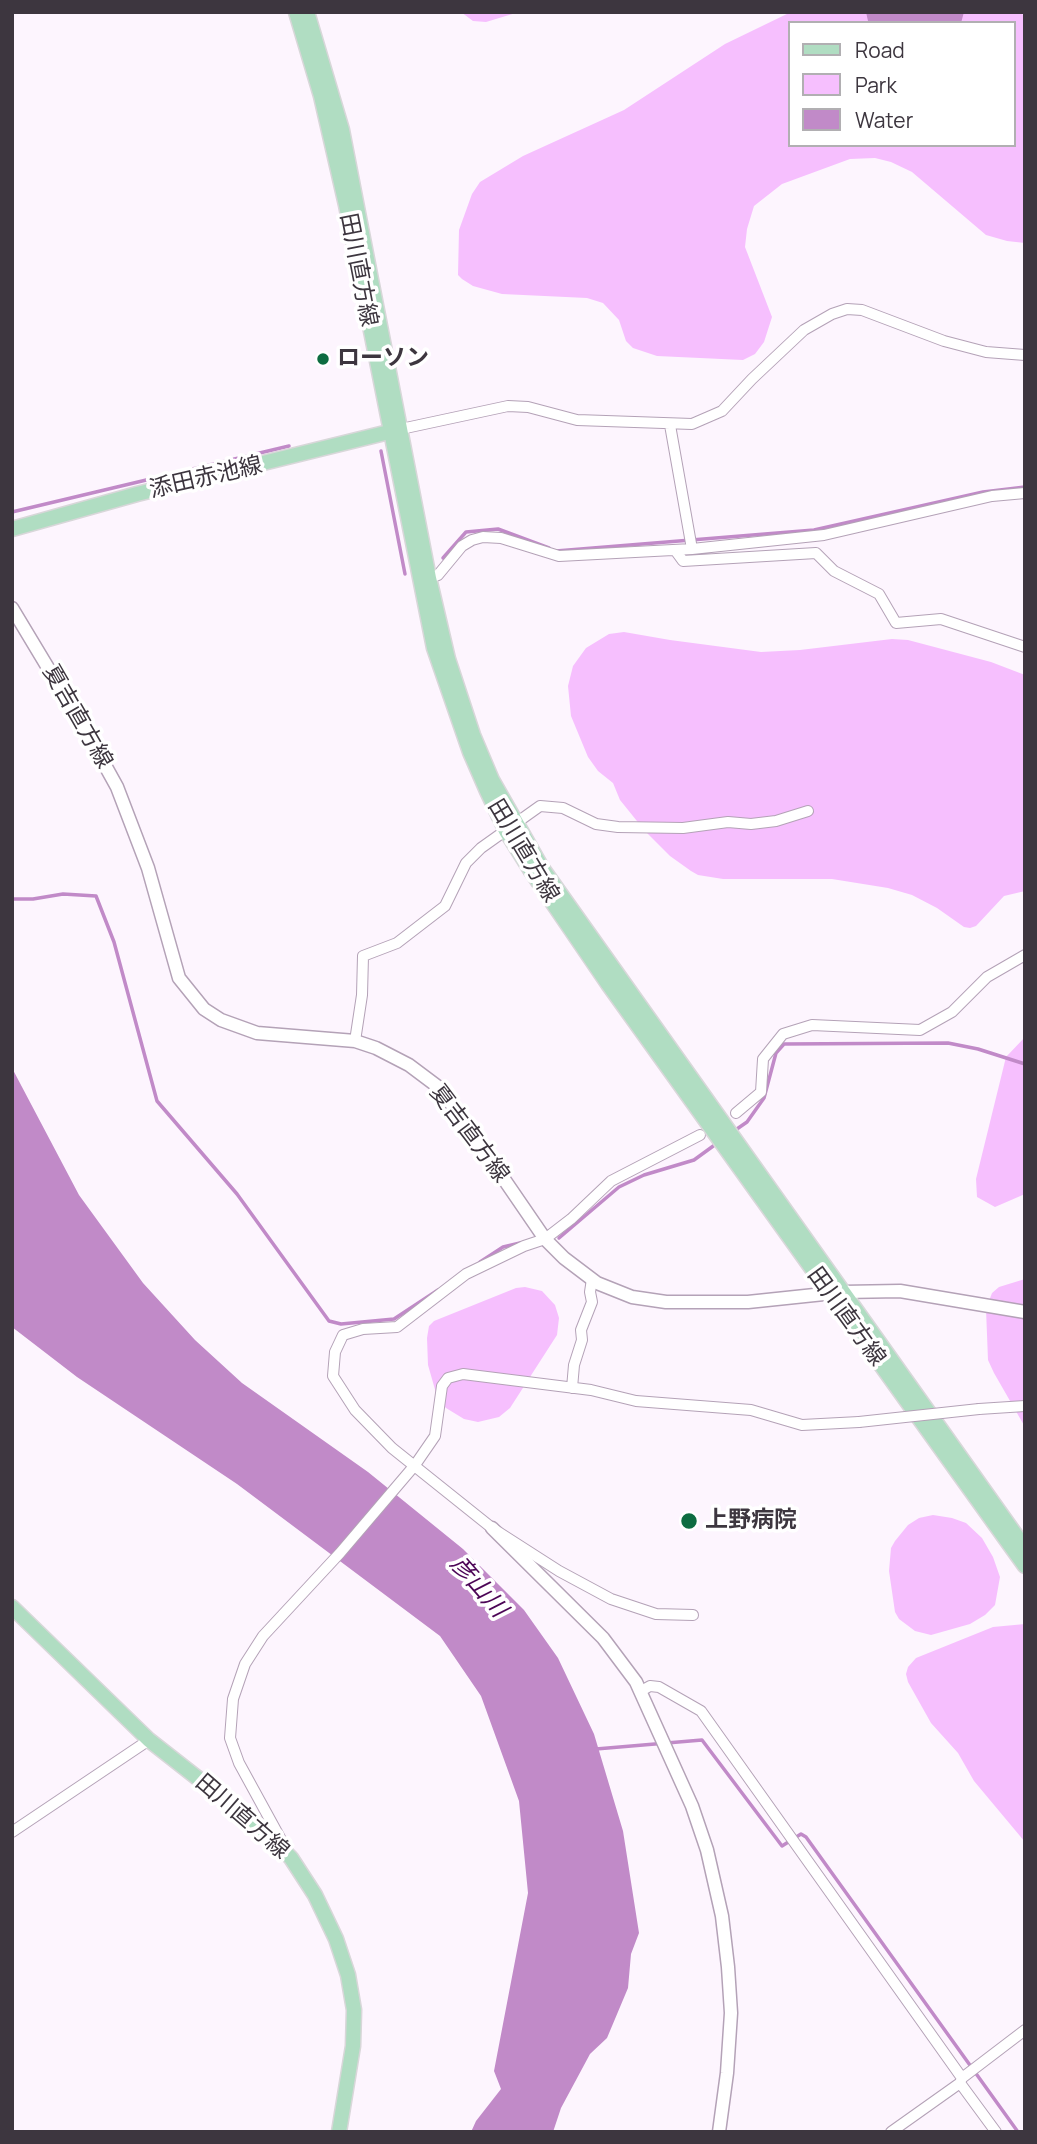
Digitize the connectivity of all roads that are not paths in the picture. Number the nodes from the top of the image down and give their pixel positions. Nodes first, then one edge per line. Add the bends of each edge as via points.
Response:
1 (296, 12) edge
2 (307, 12) edge
3 (1025, 355) edge
4 (670, 425) junction
5 (395, 431) junction
6 (1025, 493) edge
7 (12, 529) edge
8 (690, 543) junction
9 (675, 550) junction
10 (429, 578) junction
11 (12, 608) edge
12 (1025, 647) edge
13 (808, 811) dead end
14 (511, 828) junction
15 (1025, 955) edge
16 (355, 1041) junction
17 (736, 1113) dead end
18 (700, 1135) dead end
19 (545, 1239) junction
20 (592, 1279) junction
21 (836, 1293) junction
22 (1025, 1312) edge
23 (572, 1388) junction
24 (1025, 1406) edge
25 (415, 1465) junction
26 (492, 1528) junction
27 (1025, 1548) edge
28 (1025, 1566) edge
29 (12, 1606) edge
30 (693, 1615) dead end
31 (640, 1691) junction
32 (149, 1740) junction
33 (12, 1832) edge
34 (291, 1858) junction
35 (1025, 2030) edge
36 (961, 2080) junction
37 (339, 2132) edge
38 (719, 2132) edge
39 (891, 2132) edge
40 (996, 2132) edge

1 - 5 main road, 田川直方線 via 321,96
2 - 5 main road, 田川直方線 via 342,130
3 - 4 street via 986,352 847,309 804,330 722,411 692,424
4 - 5 street via 577,421 508,406
4 - 8 street
5 - 7 main road, 添田赤池線
5 - 10 main road, 田川直方線
5 - 14 main road, 田川直方線 via 437,660 470,752
6 - 8 street via 992,496 824,535
8 - 9 street
9 - 10 street via 559,556 483,537 462,546 438,575
9 - 12 street via 683,561 816,554 834,571 879,594 896,622 941,619
10 - 14 main road, 田川直方線 via 448,659
11 - 16 main road, 夏吉直方線 via 117,787 148,868 179,978 195,1000 221,1020 257,1033
13 - 14 street via 751,824 618,827 596,824 563,808 540,806
14 - 16 street via 466,863 445,906 397,943 363,956
14 - 21 main road, 田川直方線 via 531,871 600,972
15 - 17 street via 987,977 952,1012 920,1030 812,1025 783,1034 763,1059 761,1092
16 - 19 main road, 夏吉直方線 via 409,1065 437,1086
18 - 19 street via 611,1181
19 - 20 main road, 夏吉直方線
19 - 25 street via 466,1275 397,1327 343,1335 335,1352 333,1376 355,1410 391,1448
20 - 21 main road, 夏吉直方線 via 632,1297 666,1302 748,1303
20 - 23 street via 592,1302 581,1330
21 - 22 main road, 夏吉直方線 via 900,1291
21 - 27 main road, 田川直方線
21 - 28 main road, 田川直方線
23 - 24 street, bridge via 636,1401 751,1410 802,1425
23 - 25 street via 463,1374 448,1378 442,1386 435,1436
25 - 26 street
25 - 34 street via 263,1636 245,1664 233,1699 230,1738 239,1763
26 - 30 street via 611,1599 656,1614
26 - 31 main road via 603,1638
29 - 32 main road, 田川直方線
31 - 36 street via 659,1687 701,1711
31 - 38 main road via 692,1806 722,1916 731,2013
32 - 33 street
32 - 34 main road, 田川直方線 via 260,1827
34 - 37 main road, 田川直方線 via 315,1895 348,1975 354,2010 353,2046
35 - 36 street
36 - 39 street
36 - 40 street

